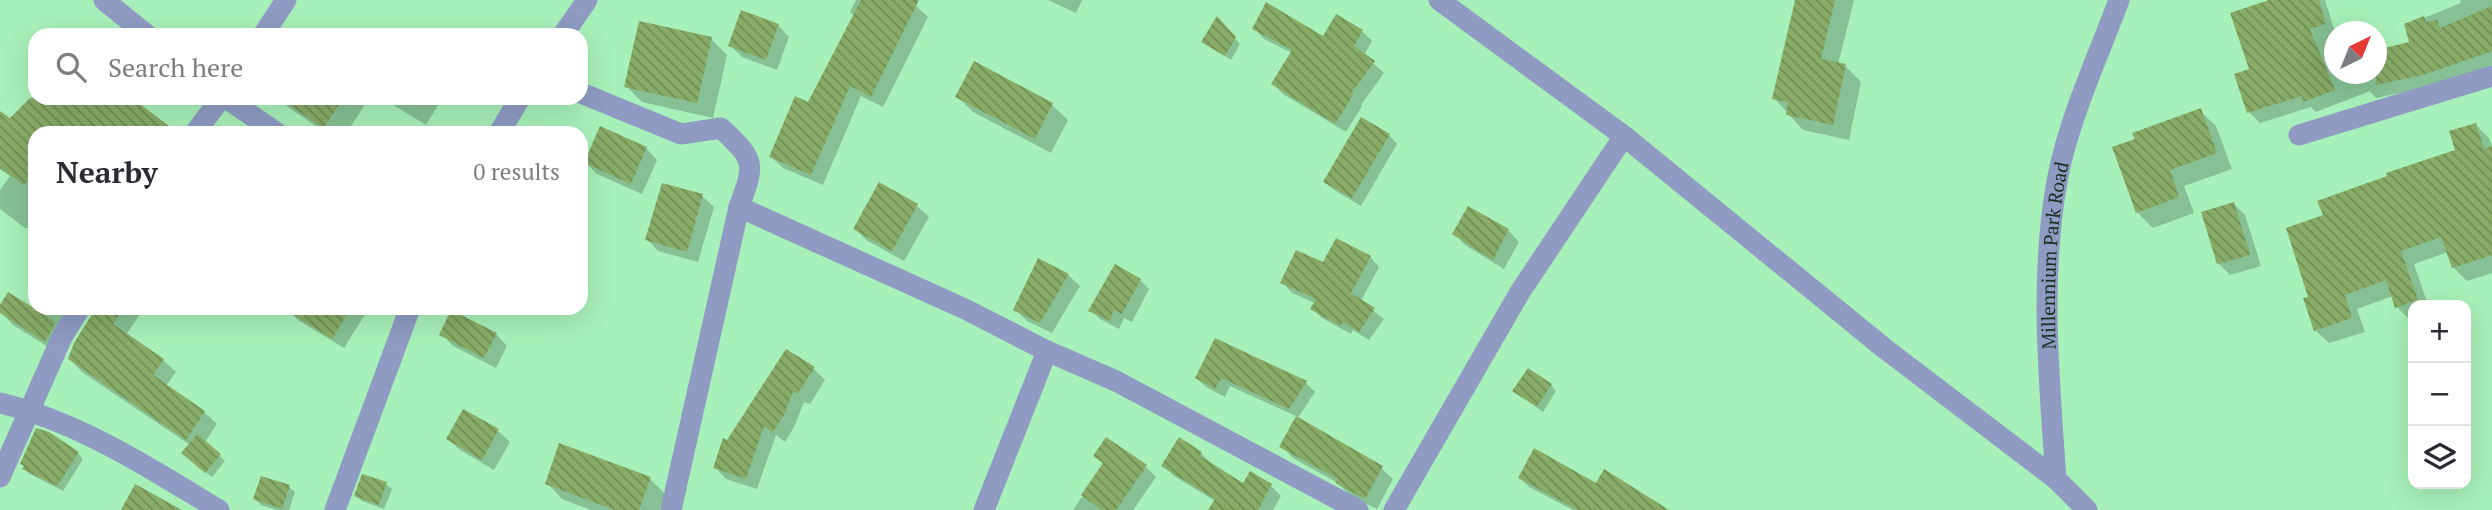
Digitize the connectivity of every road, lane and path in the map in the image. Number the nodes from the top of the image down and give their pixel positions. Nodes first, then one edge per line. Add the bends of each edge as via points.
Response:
1 (104, 0) edge
2 (286, 0) edge
3 (587, 0) edge
4 (1439, 0) edge
5 (2119, 0) edge
6 (138, 28) edge
7 (268, 28) edge
8 (568, 28) edge
9 (2492, 76) edge
10 (588, 96) edge
11 (215, 105) edge
12 (236, 105) edge
13 (516, 105) edge
14 (200, 126) edge
15 (267, 126) edge
16 (503, 126) edge
17 (2299, 135) dead end
18 (1624, 136) junction
19 (739, 207) junction
20 (76, 315) edge
21 (407, 315) edge
22 (1046, 351) junction
23 (0, 403) edge
24 (28, 410) junction
25 (0, 477) edge
26 (2056, 479) junction
27 (219, 510) edge
28 (335, 510) edge
29 (671, 510) edge
30 (984, 510) edge
31 (1358, 510) edge
32 (1394, 510) edge
33 (2087, 510) edge

1 - 6 street
2 - 7 street
3 - 8 street
4 - 18 street
5 - 26 street, Millennium Park Road via 2071,134 2051,220 2049,373
9 - 17 street
10 - 19 street via 681,134 721,128 747,157 752,172
11 - 14 street
12 - 15 street
13 - 16 street
18 - 26 street via 1884,348
18 - 32 street via 1520,292
19 - 22 street via 965,309
19 - 29 street
20 - 24 street
21 - 28 street
22 - 30 street
22 - 31 street via 1116,381
23 - 24 street
24 - 25 street
24 - 27 street via 142,463
26 - 33 street

